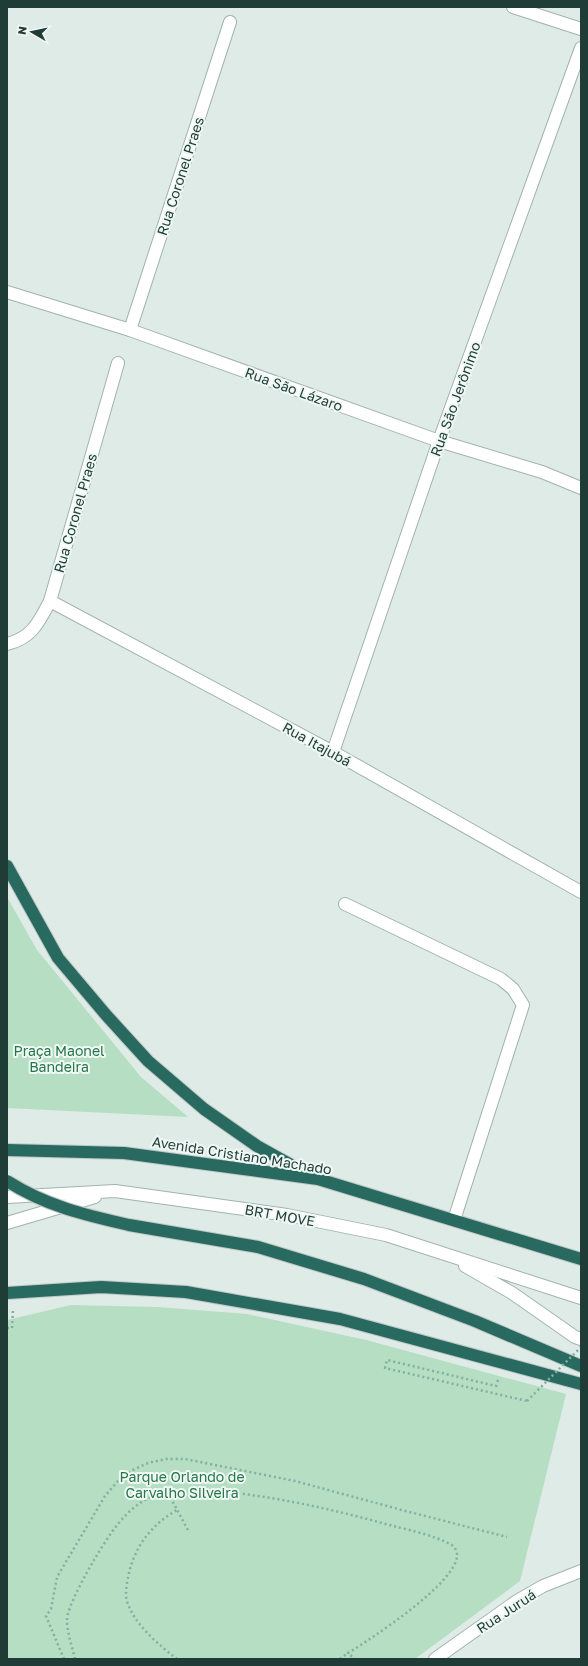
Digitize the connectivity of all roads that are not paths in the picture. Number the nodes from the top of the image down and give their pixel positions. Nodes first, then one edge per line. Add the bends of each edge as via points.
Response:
1 (513, 7) edge
2 (230, 22) dead end
3 (581, 29) edge
4 (581, 48) edge
5 (7, 292) edge
6 (130, 330) junction
7 (118, 363) dead end
8 (440, 441) junction
9 (581, 488) edge
10 (50, 601) junction
11 (7, 644) edge
12 (333, 752) junction
13 (7, 866) edge
14 (581, 892) edge
15 (345, 904) dead end
16 (7, 1150) edge
17 (318, 1179) junction
18 (7, 1181) edge
19 (115, 1191) junction
20 (7, 1197) edge
21 (454, 1220) junction
22 (7, 1223) edge
23 (443, 1254) junction
24 (581, 1259) edge
25 (7, 1293) edge
26 (581, 1298) edge
27 (581, 1339) edge
28 (581, 1366) edge
29 (581, 1384) edge
30 (581, 1571) edge
31 (435, 1659) edge

1 - 3 street
2 - 6 street, Rua Coronel Praes
4 - 8 street, Rua São Jerônimo
5 - 6 street, Rua São Lázaro
6 - 8 street, Rua São Lázaro
7 - 10 street, Rua Coronel Praes
8 - 9 street, Rua São Lázaro via 542,472
8 - 12 street, Rua São Jerônimo
10 - 11 street, Rua Coronel Praes via 37,625 21,641
10 - 12 street, Rua Itajubá
12 - 14 street, Rua Itajubá
13 - 17 highway via 58,958 148,1061 204,1109 257,1146
15 - 21 street via 501,979 513,989 523,1005
16 - 17 highway, Avenida Cristiano Machado via 124,1153
17 - 21 highway, Avenida Cristiano Machado
18 - 28 highway, bridge via 50,1205 80,1214 258,1248 364,1279 476,1321
19 - 20 street, BRT MOVE
19 - 22 street, BRT MOVE
19 - 23 street, BRT MOVE via 287,1215 386,1235
21 - 24 highway, Avenida Cristiano Machado
23 - 26 street, BRT MOVE
23 - 27 street, BRT MOVE via 512,1293
25 - 29 highway via 101,1287 186,1292 340,1319
30 - 31 street, Rua Juruá via 543,1586 517,1601

